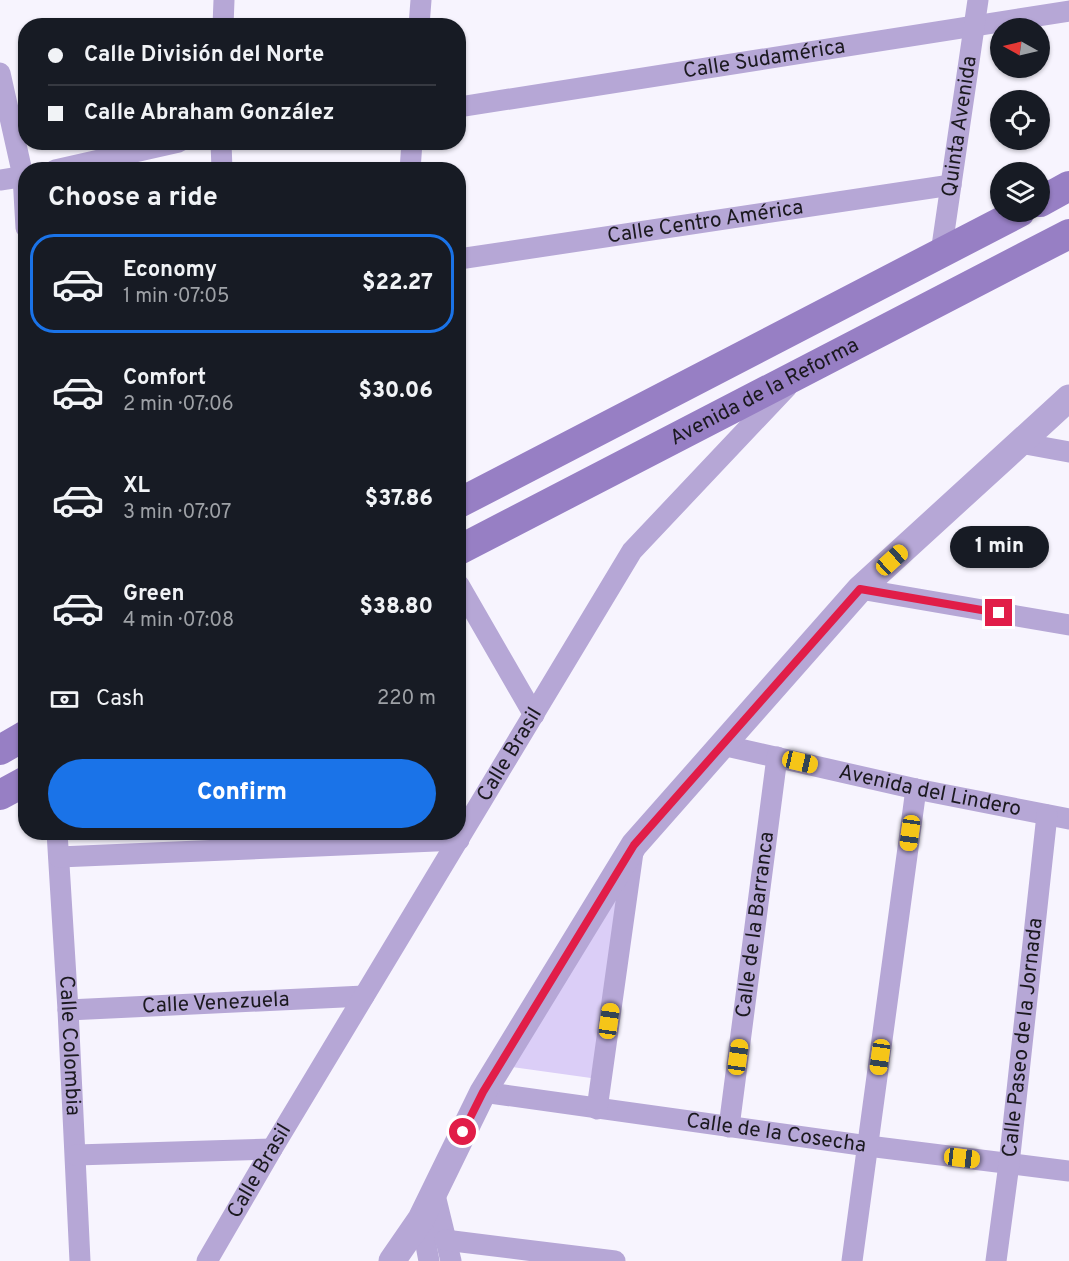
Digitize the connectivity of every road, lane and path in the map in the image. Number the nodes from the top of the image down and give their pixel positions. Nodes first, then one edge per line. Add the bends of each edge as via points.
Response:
1 (224, 0) edge
2 (421, 0) edge
3 (978, 0) edge
4 (1069, 11) edge
5 (223, 18) edge
6 (420, 18) edge
7 (976, 25) junction
8 (0, 73) edge
9 (466, 106) edge
10 (144, 150) edge
11 (21, 162) edge
12 (90, 162) edge
13 (18, 177) edge
14 (0, 180) edge
15 (951, 185) junction
16 (1069, 186) edge
17 (1050, 196) edge
18 (1001, 222) edge
19 (1069, 234) edge
20 (941, 253) junction
21 (466, 258) edge
22 (800, 373) junction
23 (1069, 398) edge
24 (1020, 443) junction
25 (1069, 452) edge
26 (466, 499) edge
27 (466, 546) edge
28 (860, 589) junction
29 (466, 597) edge
30 (1069, 626) edge
31 (534, 715) junction
32 (18, 740) edge
33 (722, 745) junction
34 (0, 750) edge
35 (777, 757) junction
36 (18, 785) edge
37 (916, 789) junction
38 (0, 795) edge
39 (1047, 815) junction
40 (1069, 819) edge
41 (466, 828) edge
42 (58, 840) edge
43 (459, 840) joint
44 (634, 845) junction
45 (59, 857) junction
46 (364, 996) junction
47 (68, 1010) junction
48 (483, 1092) junction
49 (597, 1109) junction
50 (729, 1127) junction
51 (867, 1146) junction
52 (272, 1149) junction
53 (76, 1155) junction
54 (1010, 1164) junction
55 (1069, 1171) edge
56 (434, 1191) junction
57 (421, 1219) junction
58 (445, 1240) junction
59 (80, 1261) edge
60 (207, 1261) edge
61 (392, 1261) edge
62 (429, 1261) edge
63 (451, 1261) edge
64 (615, 1261) edge
65 (852, 1261) edge
66 (996, 1261) edge

1 - 5 street
2 - 6 street
3 - 7 street, Quinta Avenida
4 - 7 street, Calle Sudamérica
7 - 9 street, Calle Sudamérica
7 - 15 street, Quinta Avenida
8 - 11 street
10 - 12 street
13 - 14 street
15 - 20 street, Quinta Avenida
15 - 21 street, Calle Centro América
16 - 17 main road
18 - 20 main road, Avenida de la Reforma
19 - 22 main road, Avenida de la Reforma
20 - 26 main road, Avenida de la Reforma
22 - 27 main road, Avenida de la Reforma
22 - 31 street, Calle Brasil via 632,551
23 - 24 street
24 - 25 street
24 - 28 street
28 - 30 street
28 - 33 street
29 - 31 street
31 - 41 street, Calle Brasil
32 - 34 main road
33 - 35 street, Avenida del Lindero
33 - 44 street
35 - 37 street, Avenida del Lindero
35 - 50 street, Calle de la Barranca
36 - 38 main road
37 - 39 street, Avenida del Lindero
37 - 51 street
39 - 40 street, Avenida del Lindero
39 - 54 street, Calle Paseo de la Jornada
42 - 45 street, Calle Colombia
43 - 45 street
43 - 46 street, Calle Brasil
44 - 48 street
44 - 49 street
45 - 47 street, Calle Colombia
46 - 47 street, Calle Venezuela
46 - 52 street, Calle Brasil
47 - 53 street, Calle Colombia
48 - 49 street, Calle de la Cosecha
48 - 56 street
49 - 50 street, Calle de la Cosecha
50 - 51 street, Calle de la Cosecha
51 - 54 street, Calle de la Cosecha
51 - 65 street
52 - 53 street
52 - 60 street, Calle Brasil
53 - 59 street, Calle Colombia
54 - 55 street, Calle de la Cosecha
54 - 66 street, Calle Paseo de la Jornada
56 - 57 street
56 - 58 street
57 - 61 street
57 - 62 street
58 - 63 street
58 - 64 street

